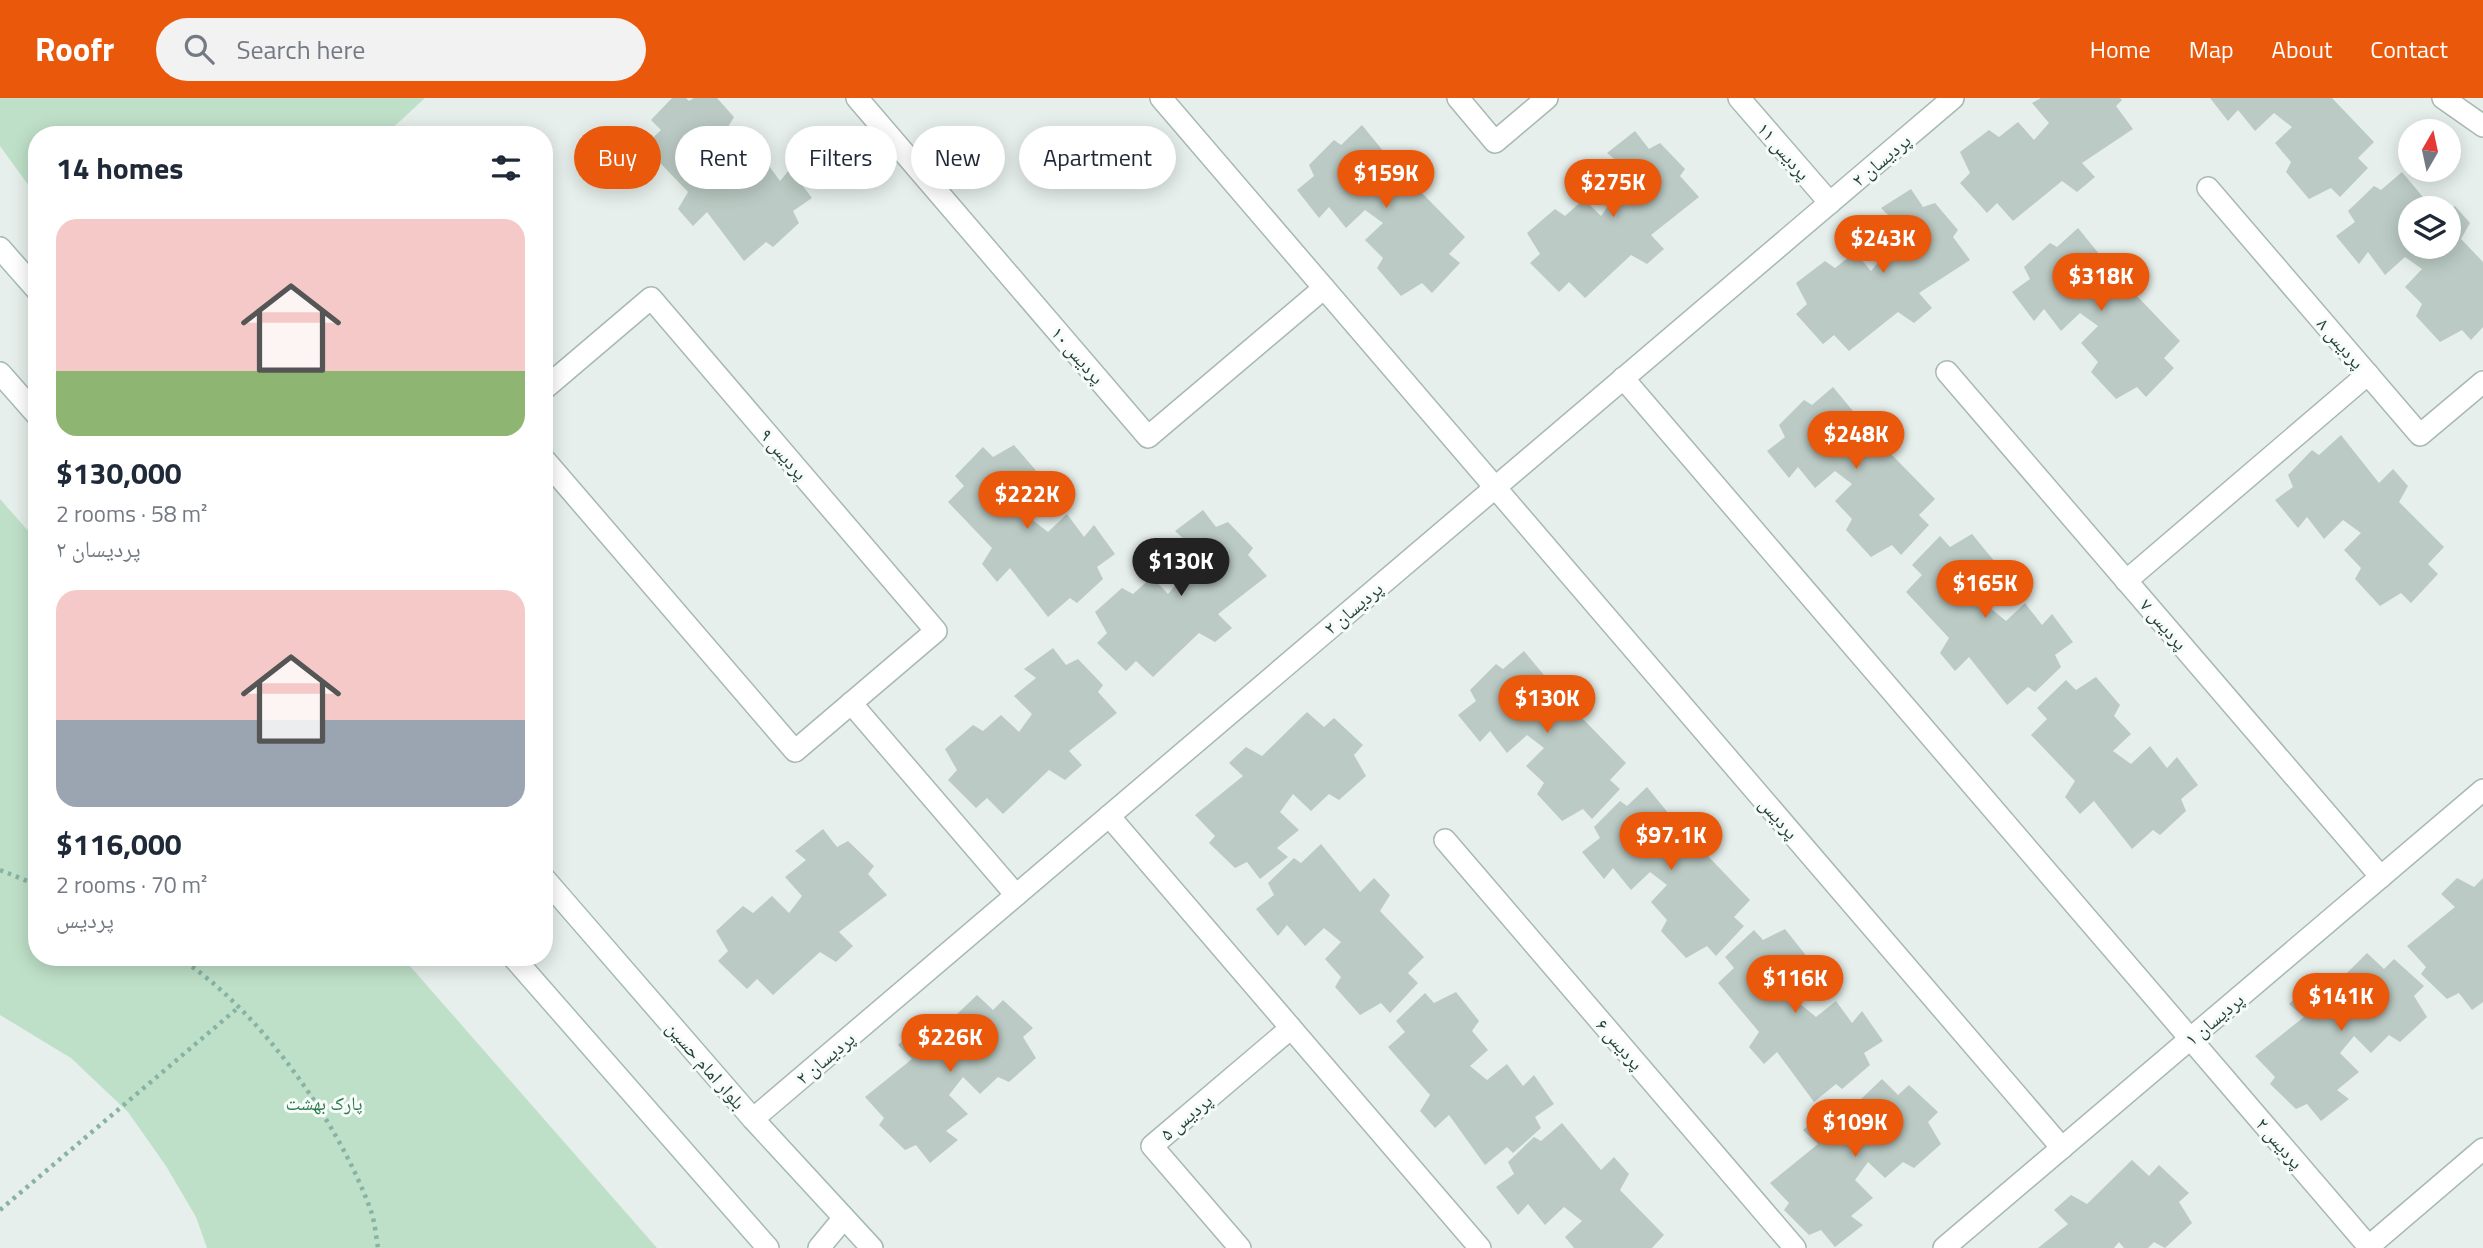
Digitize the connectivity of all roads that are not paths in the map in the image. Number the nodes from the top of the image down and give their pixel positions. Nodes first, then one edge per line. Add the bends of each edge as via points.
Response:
1 (857, 98) edge
2 (1161, 98) edge
3 (1458, 98) edge
4 (1547, 98) edge
5 (1739, 98) edge
6 (1953, 98) edge
7 (2444, 98) edge
8 (2483, 126) edge
9 (2208, 188) dead end
10 (1830, 203) junction
11 (0, 248) edge
12 (28, 280) edge
13 (1324, 288) junction
14 (1947, 372) dead end
15 (0, 373) edge
16 (2368, 374) junction
17 (1623, 378) junction
18 (553, 381) edge
19 (2483, 382) edge
20 (28, 405) edge
21 (553, 469) edge
22 (1495, 487) junction
23 (2126, 581) junction
24 (851, 703) junction
25 (2483, 790) edge
26 (1109, 816) junction
27 (1445, 840) dead end
28 (2381, 877) junction
29 (553, 888) edge
30 (1016, 895) junction
31 (521, 966) edge
32 (1290, 1028) junction
33 (2190, 1039) junction
34 (753, 1119) junction
35 (2062, 1148) junction
36 (2483, 1149) edge
37 (843, 1219) junction
38 (768, 1248) edge
39 (818, 1248) edge
40 (872, 1248) edge
41 (1240, 1248) edge
42 (1480, 1248) edge
43 (1795, 1248) edge
44 (1944, 1248) edge
45 (2368, 1248) edge

1 - 13 street, پردیس ۱۰ via 1148,437
2 - 13 street
3 - 4 street via 1495,142
5 - 10 street, پردیس ۱۱
6 - 10 street, پردیسان ۲
7 - 8 street
9 - 16 street, پردیس ۸
10 - 17 street, پردیسان ۲
11 - 12 street
13 - 22 street
14 - 23 street, پردیس ۷
15 - 20 street
16 - 19 street, پردیس ۸ via 2420,435
16 - 23 street
17 - 22 street, پردیسان ۲
17 - 33 street, پردیس ۲
18 - 24 street, پردیس ۹ via 651,298 936,631
21 - 24 street, پردیس ۹ via 795,751
22 - 26 street, پردیسان ۲
22 - 35 street, پردیس
23 - 28 street, پردیس ۷
24 - 30 street
25 - 28 street, پردیسان ۱
26 - 30 street, پردیسان ۲
26 - 32 street
27 - 43 street, پردیس ۶
28 - 33 street, پردیسان ۱
29 - 34 street, بلوار امام حسین
30 - 34 street, پردیسان ۲
31 - 38 street
32 - 41 street, پردیس ۵ via 1152,1146
32 - 42 street
33 - 35 street, پردیسان ۱
33 - 45 street, پردیس ۲
34 - 37 street, بلوار امام حسین
35 - 44 street, پردیسان ۱
36 - 45 street
37 - 39 street
37 - 40 street, بلوار امام حسین

